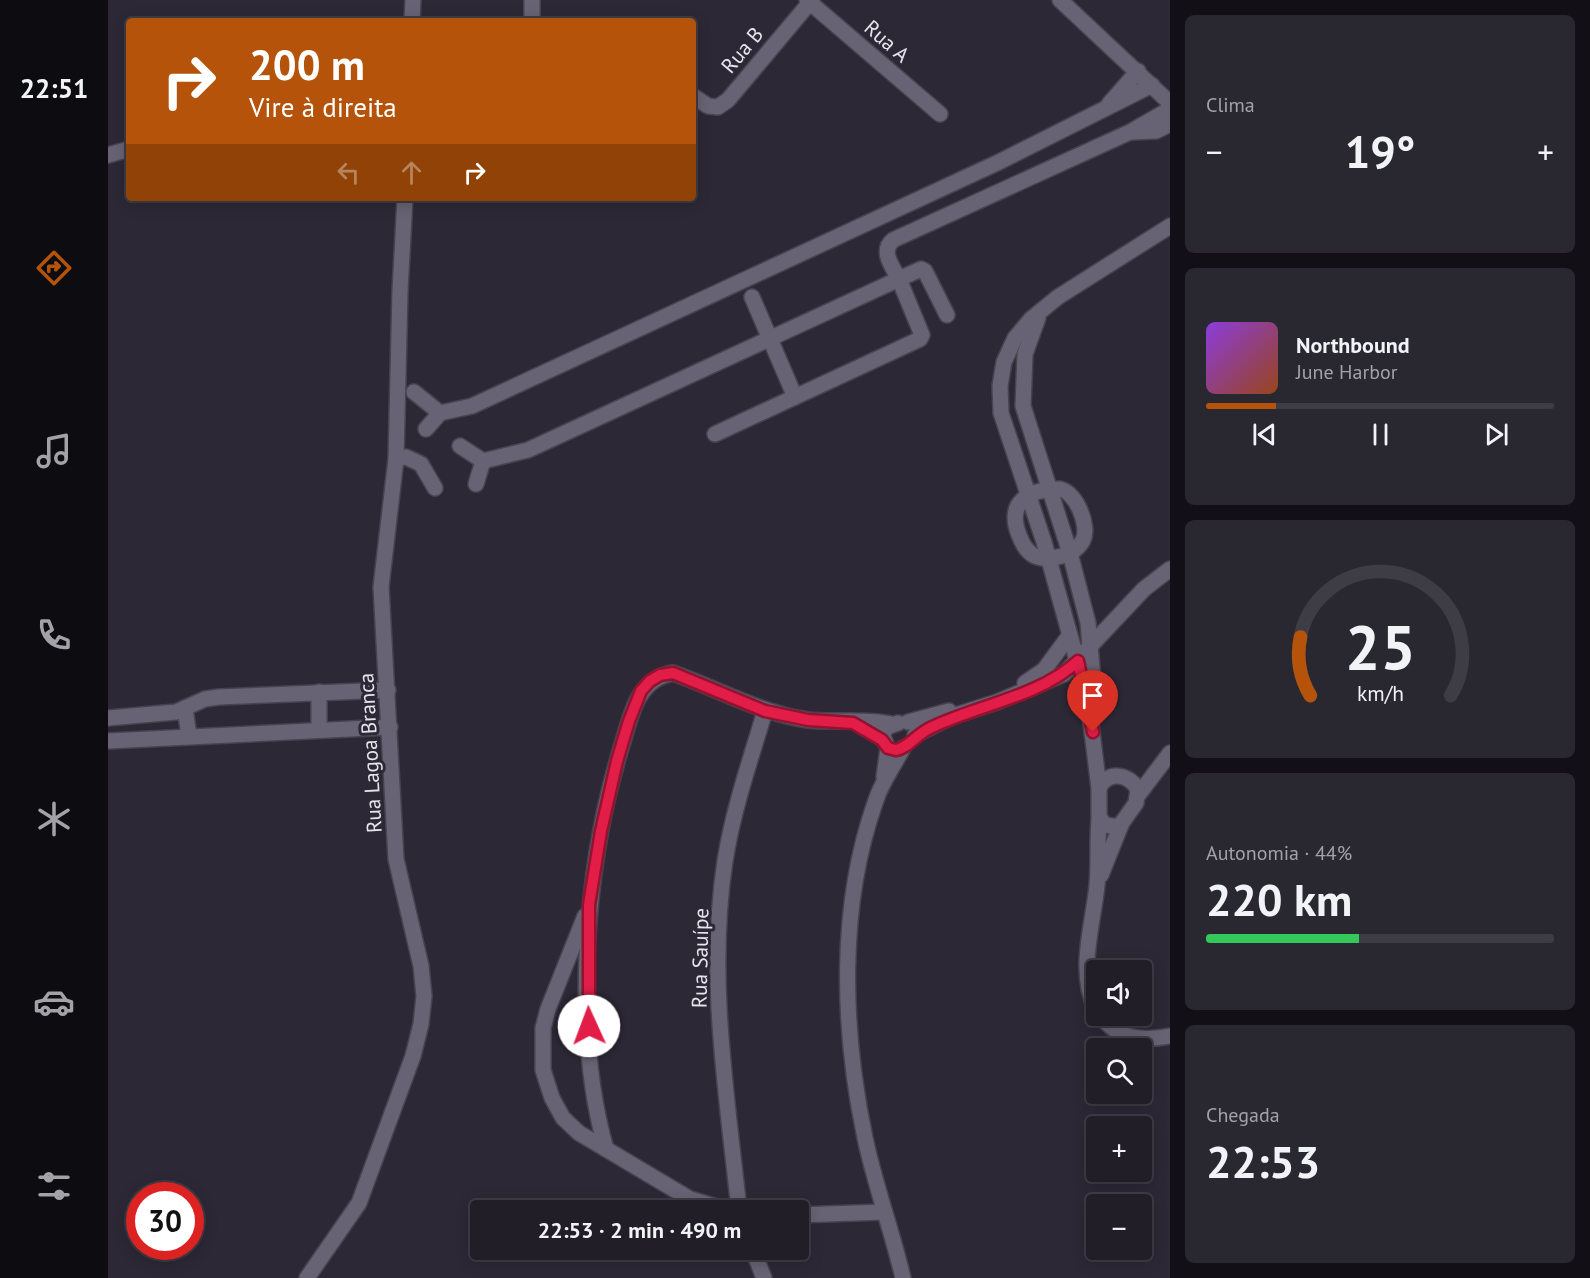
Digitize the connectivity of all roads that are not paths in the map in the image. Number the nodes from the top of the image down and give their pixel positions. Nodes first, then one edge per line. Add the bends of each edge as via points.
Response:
1 (412, 0) edge
2 (532, 0) edge
3 (1060, 0) edge
4 (810, 1) edge
5 (412, 18) edge
6 (532, 18) edge
7 (1138, 72) junction
8 (1152, 85) junction
9 (696, 98) edge
10 (1170, 103) edge
11 (1170, 109) edge
12 (1103, 111) junction
13 (940, 114) dead end
14 (1170, 124) edge
15 (1130, 132) junction
16 (126, 150) edge
17 (108, 155) edge
18 (405, 201) edge
19 (1170, 225) edge
20 (898, 279) junction
21 (752, 297) dead end
22 (1042, 310) junction
23 (947, 315) dead end
24 (768, 340) junction
25 (414, 392) dead end
26 (795, 398) junction
27 (440, 413) junction
28 (426, 429) dead end
29 (715, 434) dead end
30 (460, 446) dead end
31 (396, 459) junction
32 (483, 461) junction
33 (476, 484) dead end
34 (435, 488) dead end
35 (1048, 491) junction
36 (1029, 496) junction
37 (1070, 553) junction
38 (1049, 559) junction
39 (1170, 569) edge
40 (1113, 620) junction
41 (1088, 623) junction
42 (1069, 636) junction
43 (1089, 649) junction
44 (1078, 661) junction
45 (388, 690) junction
46 (319, 692) junction
47 (185, 708) junction
48 (765, 711) junction
49 (108, 718) edge
50 (1095, 719) junction
51 (853, 723) junction
52 (891, 724) junction
53 (390, 727) junction
54 (911, 729) junction
55 (318, 730) junction
56 (189, 736) junction
57 (108, 741) edge
58 (885, 744) junction
59 (903, 748) junction
60 (1165, 759) edge
61 (1122, 777) junction
62 (884, 780) junction
63 (1099, 788) junction
64 (1139, 794) junction
65 (1099, 820) junction
66 (1121, 825) junction
67 (1098, 883) junction
68 (589, 905) junction
69 (1088, 960) edge
70 (557, 987) junction
71 (588, 991) junction
72 (1110, 1026) edge
73 (1170, 1036) edge
74 (561, 1114) junction
75 (596, 1114) junction
76 (606, 1149) junction
77 (693, 1200) edge
78 (738, 1200) edge
79 (884, 1212) junction
80 (809, 1215) edge
81 (757, 1260) edge
82 (307, 1278) edge
83 (764, 1278) edge
84 (903, 1278) edge

1 - 5 street
2 - 6 street
3 - 7 street
4 - 9 street, Rua B via 728,100 718,107
4 - 13 street, Rua A
7 - 8 street
7 - 12 street
8 - 10 street
8 - 12 street
11 - 15 street
12 - 27 street via 472,406
14 - 15 street via 1142,134
15 - 20 street via 893,240 886,252
16 - 17 street
18 - 31 street, Rua Lagoa Branca
19 - 22 street
20 - 23 street via 921,269 925,271
20 - 24 street
20 - 26 street via 922,334 920,339
21 - 24 street
22 - 35 street via 1025,354 1021,390 1025,417
22 - 36 street via 1015,338 1004,362 1000,386 1001,413
24 - 26 street
24 - 32 street via 528,450
25 - 27 street
26 - 29 street
27 - 28 street
30 - 32 street
31 - 34 street via 406,457 421,464
31 - 45 street, Rua Lagoa Branca via 381,572
32 - 33 street
35 - 36 street
35 - 37 street
35 - 37 street via 1065,490 1076,502 1085,533 1080,545
36 - 38 street
36 - 38 street via 1014,510 1014,523 1028,554
37 - 38 street
37 - 41 street
38 - 42 street
39 - 40 street
40 - 41 street
40 - 43 street
41 - 43 street
42 - 44 street
42 - 54 street via 1044,670 1026,682
43 - 44 street
43 - 50 street
44 - 50 street
44 - 54 street via 1057,677
45 - 46 street
45 - 53 street, Rua Lagoa Branca
46 - 47 street via 219,697
46 - 55 street
47 - 49 street
47 - 56 street
48 - 51 street via 808,720
48 - 68 street via 673,673 660,675 641,691 617,761
48 - 78 street, Rua Sauípe via 737,802 725,862 718,938 722,1067
50 - 61 street via 1102,758
50 - 63 street
51 - 52 street
51 - 58 street
52 - 54 street
52 - 58 street via 884,730
53 - 55 street
53 - 82 street, Rua Lagoa Branca via 396,859 421,966 421,1024 359,1203
54 - 59 street
55 - 56 street
56 - 57 street
58 - 59 street via 896,750
58 - 62 street
59 - 62 street
60 - 61 street via 1144,774
60 - 64 street
61 - 63 street via 1105,779
61 - 64 street via 1135,785
62 - 79 street via 860,860 850,927 849,988 855,1082
63 - 65 street
64 - 66 street
65 - 66 street via 1110,826
65 - 67 street
66 - 67 street
67 - 69 street
68 - 70 street
68 - 71 street
70 - 71 street via 578,983
70 - 74 street via 543,1028 543,1061 546,1085
71 - 75 street
72 - 73 street via 1130,1037 1148,1040
74 - 75 street via 580,1120
74 - 76 street via 579,1133
75 - 76 street
76 - 77 street
79 - 80 street
79 - 84 street
81 - 83 street

